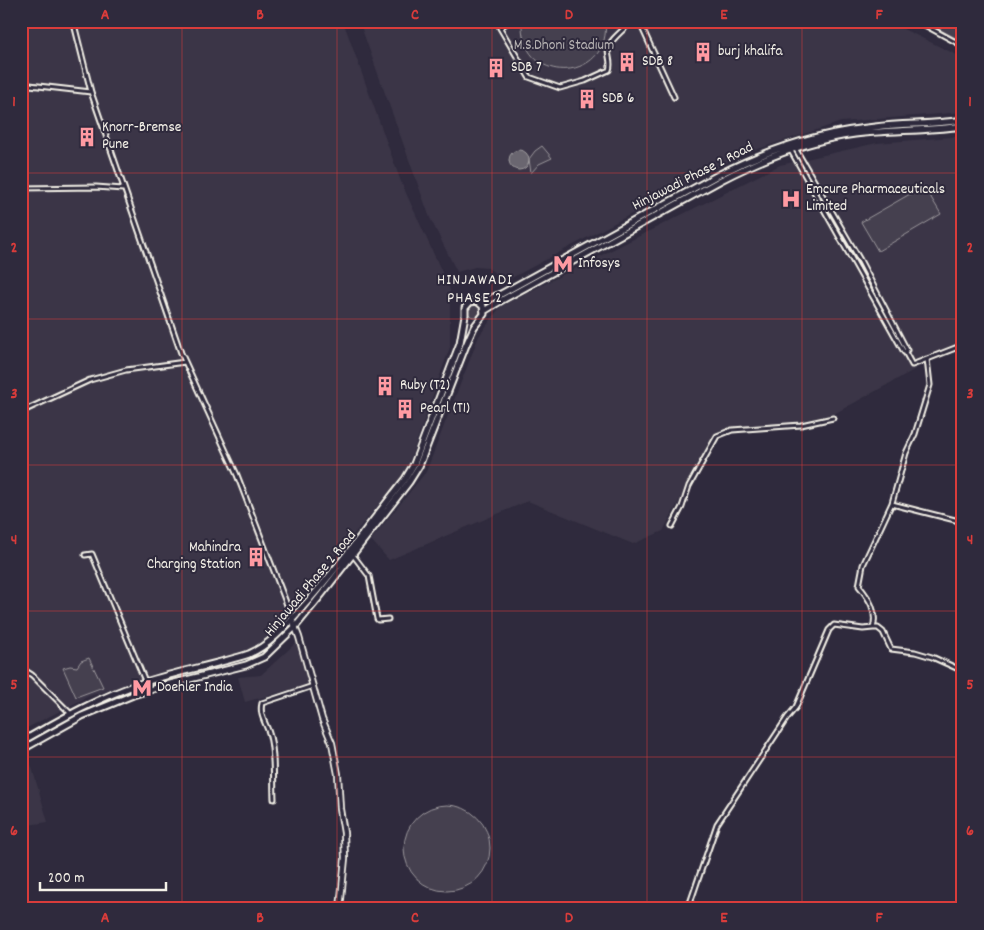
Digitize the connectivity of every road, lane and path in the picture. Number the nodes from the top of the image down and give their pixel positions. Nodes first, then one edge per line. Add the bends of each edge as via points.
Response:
1 (509, 21) edge
2 (632, 21) edge
3 (639, 21) edge
4 (917, 21) edge
5 (74, 24) dead end
6 (963, 46) edge
7 (21, 84) edge
8 (91, 92) junction
9 (674, 97) dead end
10 (963, 120) edge
11 (963, 126) edge
12 (792, 147) junction
13 (21, 188) edge
14 (123, 189) junction
15 (871, 282) junction
16 (865, 285) junction
17 (480, 302) junction
18 (484, 312) junction
19 (466, 316) junction
20 (479, 320) junction
21 (963, 345) edge
22 (905, 352) junction
23 (927, 359) junction
24 (185, 362) junction
25 (21, 412) edge
26 (833, 418) dead end
27 (410, 476) junction
28 (892, 504) junction
29 (963, 522) edge
30 (672, 526) dead end
31 (85, 554) dead end
32 (353, 555) junction
33 (292, 619) junction
34 (388, 619) dead end
35 (296, 626) junction
36 (874, 628) junction
37 (21, 668) edge
38 (963, 671) edge
39 (146, 682) junction
40 (313, 686) junction
41 (148, 690) junction
42 (72, 714) junction
43 (21, 742) edge
44 (21, 750) edge
45 (274, 799) dead end
46 (340, 909) edge
47 (688, 909) edge

1 - 2 street via 500,28 529,77 560,88 609,70 608,49 612,40
3 - 9 street
4 - 6 street
5 - 8 street
7 - 8 street
8 - 14 street
10 - 12 main road, Hinjawadi Phase 2 Road via 846,130
11 - 12 main road, Hinjawadi Phase 2 Road via 854,134
12 - 15 street
12 - 16 street
12 - 17 main road, Hinjawadi Phase 2 Road via 731,168 502,294
12 - 18 main road, Hinjawadi Phase 2 Road via 720,180
13 - 14 street
14 - 24 street
15 - 16 street
15 - 22 street via 907,350
16 - 22 street
17 - 18 main road
17 - 19 main road via 468,304 464,310
18 - 20 main road
19 - 20 main road
19 - 27 main road, Hinjawadi Phase 2 Road via 460,343
20 - 27 main road, Hinjawadi Phase 2 Road via 466,345 424,455
21 - 23 street
22 - 23 street via 912,365
23 - 28 street via 930,385
24 - 25 street via 126,370 90,380
24 - 33 street via 237,474
26 - 30 street via 801,425 732,430 717,436 689,486
27 - 32 main road, Hinjawadi Phase 2 Road
27 - 33 main road, Hinjawadi Phase 2 Road
28 - 29 street
28 - 36 street via 863,565 859,586 870,598 876,622
31 - 39 street via 92,554
32 - 34 street via 369,576 377,619
32 - 35 main road, Hinjawadi Phase 2 Road
33 - 35 street
33 - 39 main road, Hinjawadi Phase 2 Road via 254,652
35 - 40 street
35 - 41 main road, Hinjawadi Phase 2 Road via 272,650 255,661
36 - 38 street via 883,632 891,649 932,657
36 - 47 street via 834,625 829,630 796,707 717,824
37 - 42 street
39 - 41 main road
39 - 42 main road, Hinjawadi Phase 2 Road via 105,697
40 - 45 street via 262,703 271,741
40 - 46 street via 332,743 338,774 344,833
41 - 44 main road, Hinjawadi Phase 2 Road via 82,716
42 - 43 main road, Hinjawadi Phase 2 Road

